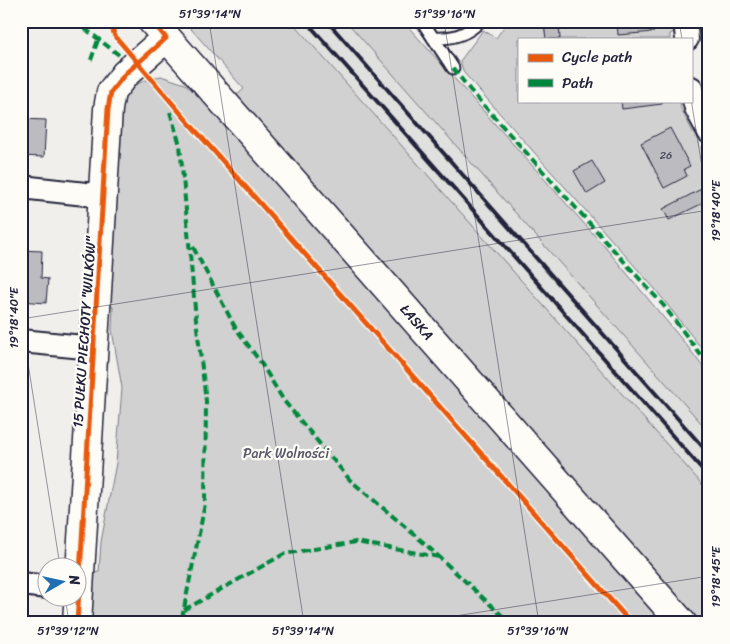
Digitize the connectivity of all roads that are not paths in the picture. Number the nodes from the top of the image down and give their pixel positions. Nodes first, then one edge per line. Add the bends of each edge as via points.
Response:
1 (422, 21) edge
2 (480, 21) edge
3 (685, 21) edge
4 (159, 29) edge
5 (433, 38) junction
6 (687, 38) edge
7 (453, 68) dead end
8 (692, 92) edge
9 (709, 132) edge
10 (21, 188) edge
11 (104, 196) junction
12 (21, 341) edge
13 (94, 348) junction
14 (80, 556) edge
15 (21, 584) edge
16 (38, 586) edge
17 (78, 606) edge
18 (77, 623) edge
19 (682, 623) edge

1 - 5 lane
2 - 5 lane via 463,35
3 - 6 street
4 - 11 main road, 15 PUŁKU PIECHOTY "WILKÓW" via 111,92
4 - 19 main road, ŁASKA
5 - 7 lane
8 - 9 street via 696,108
10 - 11 street
11 - 13 main road, 15 PUŁKU PIECHOTY "WILKÓW"
12 - 13 street
13 - 14 main road, 15 PUŁKU PIECHOTY "WILKÓW"
15 - 16 street
17 - 18 main road, 15 PUŁKU PIECHOTY "WILKÓW"

